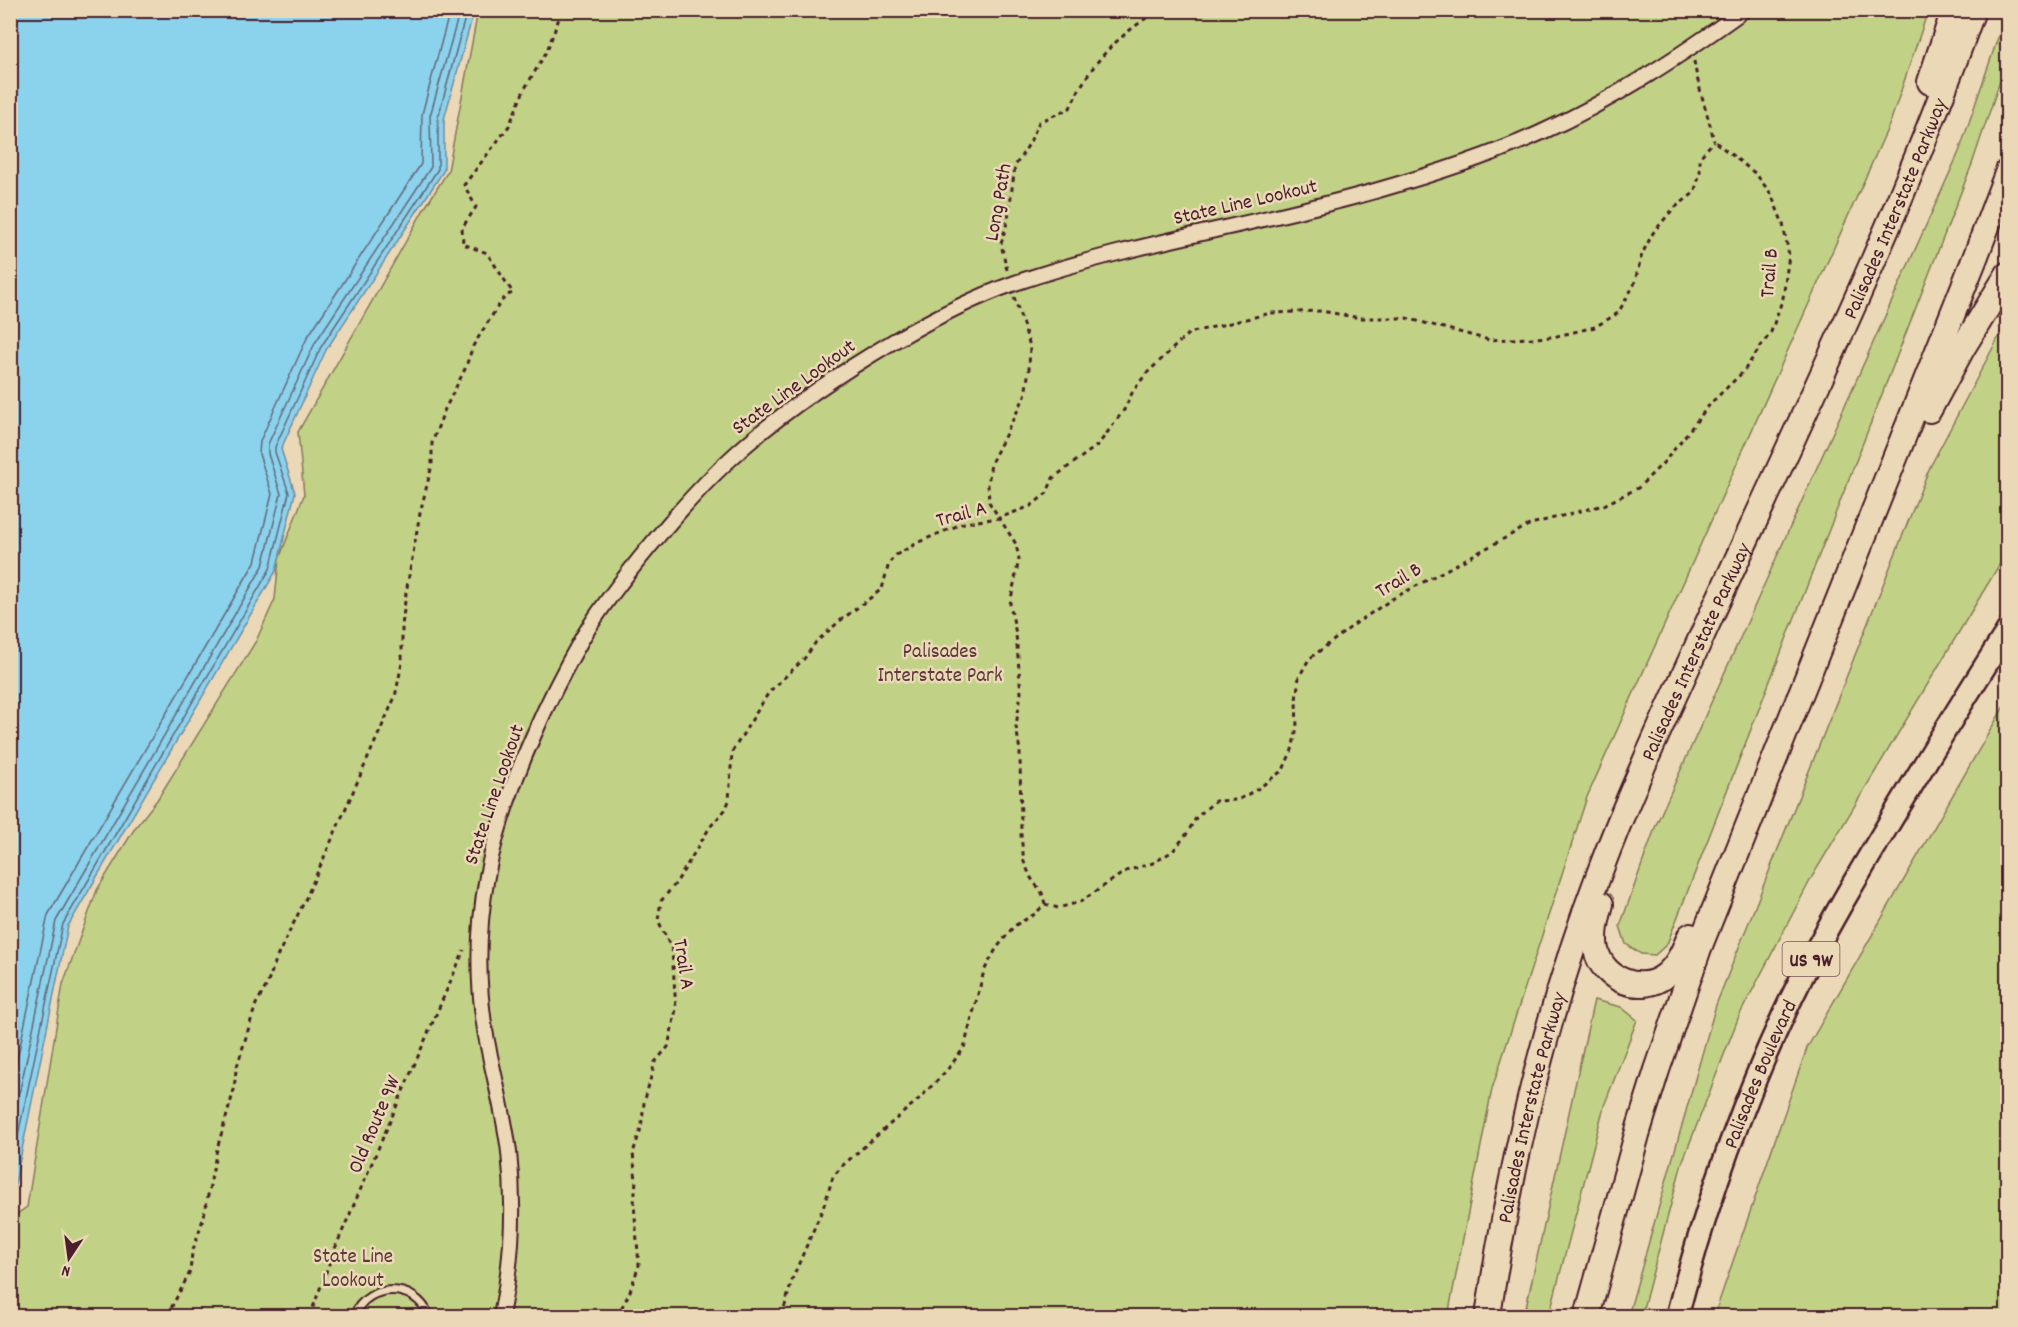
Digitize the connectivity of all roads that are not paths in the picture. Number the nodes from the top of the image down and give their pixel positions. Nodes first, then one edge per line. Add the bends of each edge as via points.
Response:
1 (1744, 10) edge
2 (1954, 10) edge
3 (1973, 10) edge
4 (2007, 171) edge
5 (2007, 274) edge
6 (1862, 286) junction
7 (1831, 618) junction
8 (2007, 630) edge
9 (1635, 784) junction
10 (1759, 798) junction
11 (354, 1317) edge
12 (429, 1317) edge
13 (501, 1317) edge
14 (1488, 1317) edge
15 (1587, 1317) edge
16 (1677, 1317) edge

1 - 13 street, State Line Lookout via 1692,48 1623,90 1520,142 1372,192 1093,259 1010,285 931,320 855,364 783,415 727,462 676,514 584,634 550,699 501,821 487,876 480,978 485,1028 509,1152 512,1202
2 - 6 highway
3 - 6 highway, Palisades Interstate Parkway via 1913,168
4 - 7 highway
5 - 7 highway via 1933,402
6 - 9 highway, Palisades Interstate Parkway
7 - 10 highway
8 - 16 main road, Palisades Boulevard / US 9W via 1861,870 1791,999 1733,1138
9 - 10 highway via 1595,936 1603,966 1616,978 1633,984 1661,979 1678,961
9 - 14 highway, Palisades Interstate Parkway via 1588,903 1541,1058 1512,1182
10 - 15 highway via 1657,1070
11 - 12 lane via 372,1294 396,1290 416,1298

